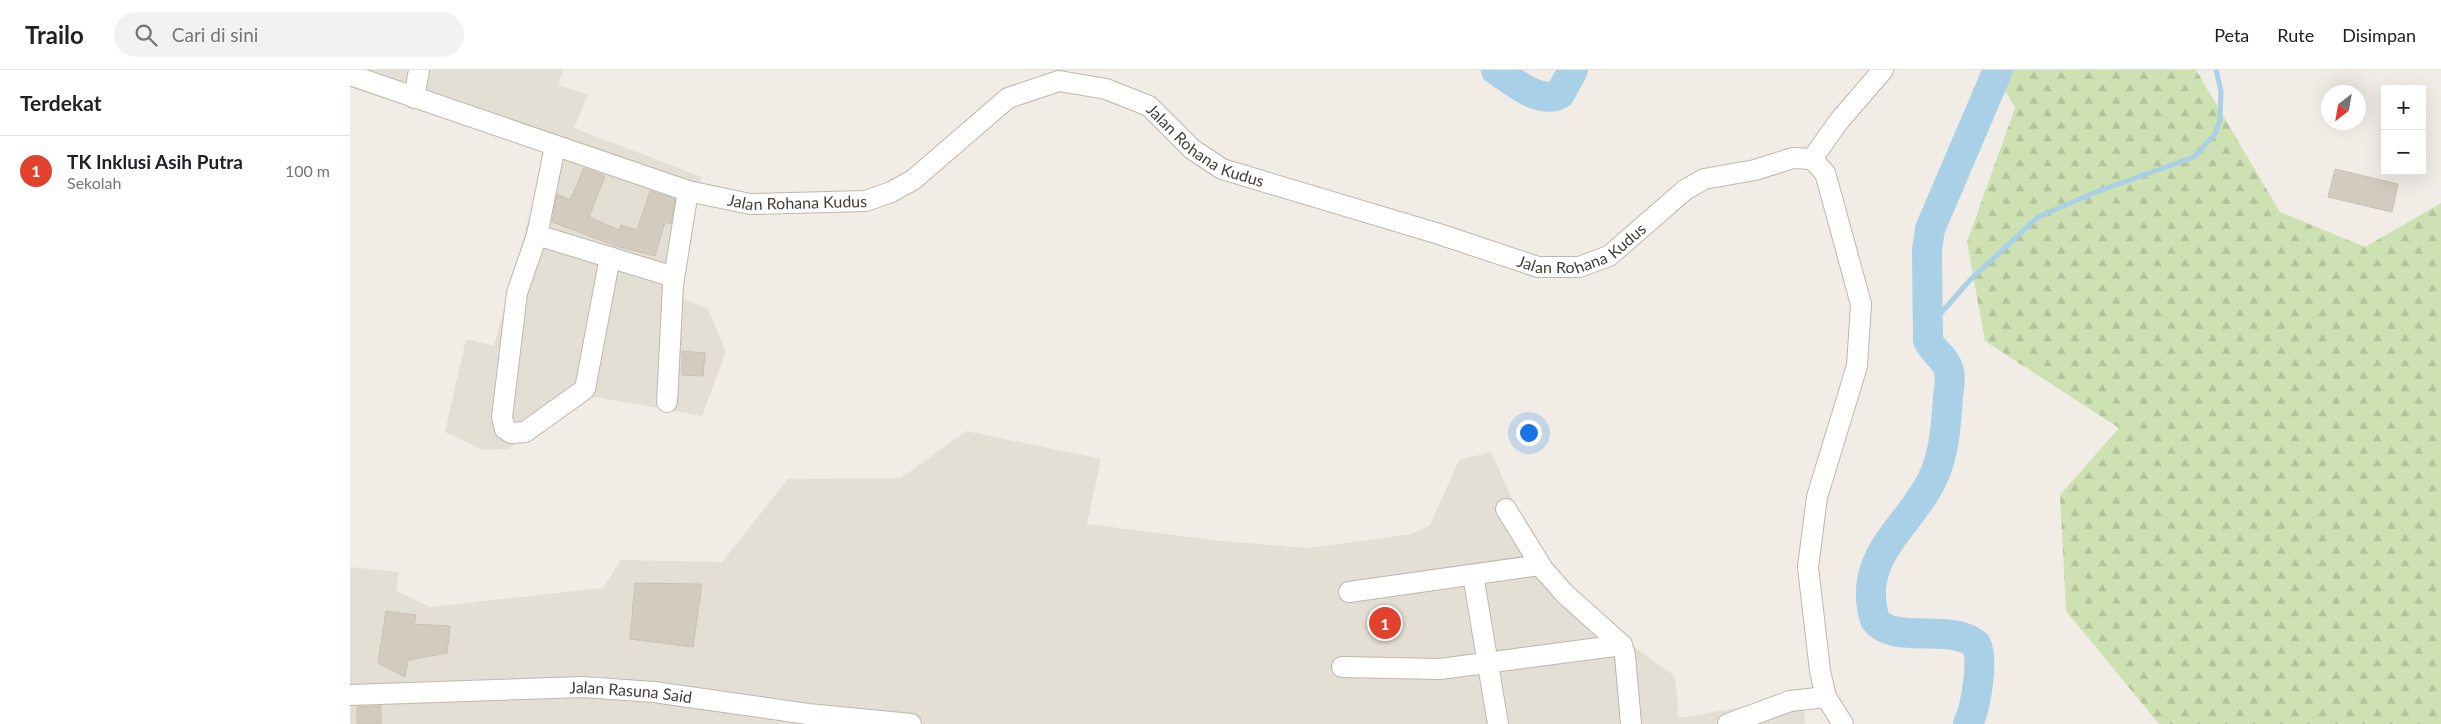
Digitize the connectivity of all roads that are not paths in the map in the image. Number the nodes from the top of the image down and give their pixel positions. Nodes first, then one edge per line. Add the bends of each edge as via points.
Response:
1 (418, 70) edge
2 (1883, 70) edge
3 (350, 75) edge
4 (414, 98) junction
5 (555, 146) junction
6 (1812, 158) junction
7 (688, 191) junction
8 (537, 235) junction
9 (610, 257) junction
10 (674, 277) junction
11 (667, 402) dead end
12 (1506, 509) dead end
13 (1540, 565) junction
14 (1473, 575) junction
15 (1349, 592) dead end
16 (1622, 645) junction
17 (1486, 662) junction
18 (1342, 668) dead end
19 (350, 695) edge
20 (1826, 697) junction
21 (911, 724) edge
22 (1498, 724) edge
23 (1631, 724) edge
24 (1728, 724) edge
25 (1843, 724) edge

1 - 4 street
2 - 6 street
3 - 4 street, Jalan Rohana Kudus
4 - 5 street, Jalan Rohana Kudus
5 - 7 street, Jalan Rohana Kudus
5 - 8 street
6 - 7 street, Jalan Rohana Kudus via 1793,158 1755,170 1704,179 1685,190 1610,256 1579,266 1538,267 1222,168 1192,149 1149,106 1106,89 1059,81 1008,98 913,180 866,201 750,204
6 - 20 street via 1825,173 1862,304 1857,366 1817,497 1808,567
7 - 10 street
8 - 9 street
8 - 9 street via 517,293 502,417 505,429 511,433 525,432 585,389
9 - 10 street
10 - 11 street
12 - 13 street
13 - 14 street
13 - 16 street via 1565,594
14 - 15 street
14 - 17 street
16 - 17 street
16 - 23 street via 1626,654
17 - 18 street via 1431,669
17 - 22 street
19 - 21 street, Jalan Rasuna Said via 583,688 654,692 808,714
20 - 24 street via 1790,701
20 - 25 street

